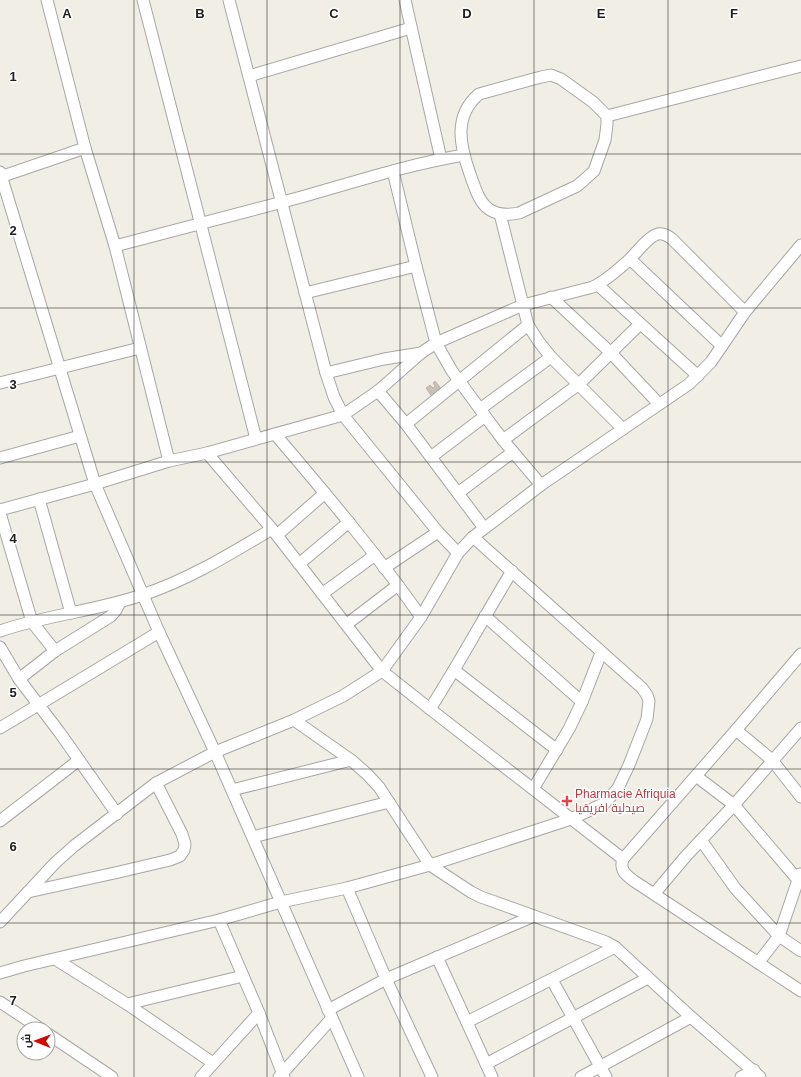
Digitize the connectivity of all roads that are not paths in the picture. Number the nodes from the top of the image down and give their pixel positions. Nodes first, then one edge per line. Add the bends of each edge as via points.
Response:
1 (47, 0) edge
2 (143, 0) edge
3 (229, 0) edge
4 (404, 0) edge
5 (411, 28) junction
6 (801, 66) edge
7 (249, 76) junction
8 (607, 116) junction
9 (85, 148) junction
10 (464, 155) junction
11 (441, 159) junction
12 (393, 171) junction
13 (0, 175) edge
14 (281, 202) junction
15 (500, 214) junction
16 (200, 224) junction
17 (801, 245) edge
18 (115, 246) junction
19 (630, 259) junction
20 (416, 266) junction
21 (598, 285) junction
22 (305, 294) junction
23 (551, 297) junction
24 (523, 304) junction
25 (745, 312) junction
26 (528, 324) junction
27 (640, 324) junction
28 (436, 343) junction
29 (722, 346) junction
30 (140, 348) junction
31 (421, 352) junction
32 (611, 353) junction
33 (551, 357) junction
34 (60, 368) junction
35 (326, 372) junction
36 (698, 376) junction
37 (460, 381) junction
38 (0, 383) edge
39 (578, 384) junction
40 (378, 391) junction
41 (659, 404) junction
42 (483, 412) junction
43 (343, 415) junction
44 (406, 424) junction
45 (623, 428) junction
46 (275, 434) junction
47 (80, 436) junction
48 (256, 439) junction
49 (502, 440) junction
50 (513, 452) junction
51 (207, 453) junction
52 (431, 457) junction
53 (0, 458) edge
54 (169, 461) junction
55 (95, 484) junction
56 (541, 485) junction
57 (325, 493) junction
58 (458, 494) junction
59 (39, 499) junction
60 (0, 510) edge
61 (0, 513) edge
62 (349, 522) junction
63 (484, 528) junction
64 (274, 532) junction
65 (438, 532) junction
66 (473, 537) junction
67 (458, 553) junction
68 (374, 555) junction
69 (299, 564) junction
70 (384, 568) junction
71 (512, 571) junction
72 (398, 585) junction
73 (322, 594) junction
74 (143, 595) junction
75 (120, 602) junction
76 (71, 613) junction
77 (485, 616) junction
78 (421, 617) junction
79 (32, 622) junction
80 (347, 624) junction
81 (0, 631) edge
82 (159, 632) junction
83 (0, 647) edge
84 (55, 651) junction
85 (601, 653) junction
86 (800, 655) edge
87 (454, 670) junction
88 (382, 671) junction
89 (19, 679) junction
90 (582, 702) junction
91 (38, 706) junction
92 (430, 709) junction
93 (294, 720) junction
94 (0, 728) edge
95 (801, 728) edge
96 (736, 730) junction
97 (557, 750) junction
98 (215, 752) junction
99 (79, 760) junction
100 (350, 760) junction
101 (772, 760) junction
102 (696, 776) junction
103 (156, 783) junction
104 (533, 789) junction
105 (232, 790) junction
106 (801, 797) edge
107 (389, 802) junction
108 (734, 805) junction
109 (117, 814) junction
110 (571, 819) junction
111 (0, 821) edge
112 (253, 837) junction
113 (701, 840) junction
114 (623, 859) junction
115 (430, 865) junction
116 (800, 876) edge
117 (347, 888) junction
118 (28, 892) junction
119 (654, 894) junction
120 (797, 899) edge
121 (281, 902) junction
122 (534, 916) junction
123 (219, 920) junction
124 (0, 922) edge
125 (779, 936) junction
126 (615, 947) junction
127 (801, 951) edge
128 (436, 957) junction
129 (55, 959) junction
130 (758, 963) junction
131 (0, 973) edge
132 (243, 976) junction
133 (648, 978) junction
134 (386, 979) junction
135 (552, 980) junction
136 (801, 991) edge
137 (0, 1002) edge
138 (127, 1004) junction
139 (259, 1013) junction
140 (330, 1014) junction
141 (691, 1017) junction
142 (573, 1018) junction
143 (29, 1021) edge
144 (466, 1022) junction
145 (56, 1039) edge
146 (213, 1063) junction
147 (486, 1064) junction
148 (603, 1072) edge
149 (757, 1074) edge
150 (282, 1076) edge
151 (112, 1077) edge
152 (201, 1077) edge
153 (358, 1077) edge
154 (432, 1077) edge
155 (492, 1077) edge
156 (581, 1077) edge
157 (741, 1077) edge

1 - 9 street
2 - 16 street
3 - 7 street
4 - 5 street
5 - 7 street
5 - 11 street
6 - 8 street
7 - 14 street
8 - 10 street via 593,102 561,79 551,75 487,91 472,100 466,110 461,137
8 - 15 street via 606,140 594,171 576,186 519,212
9 - 13 street
9 - 18 street
10 - 11 street
10 - 15 street via 479,198 490,210
11 - 12 street
12 - 14 street
12 - 20 street
13 - 34 street
14 - 16 street
14 - 22 street
15 - 24 street
16 - 18 street
16 - 48 street
17 - 25 street
18 - 30 street
19 - 21 street
19 - 25 street via 651,237 666,235
19 - 29 street
20 - 22 street
20 - 28 street
21 - 23 street
21 - 27 street
22 - 35 street
23 - 24 street
23 - 32 street
24 - 26 street
24 - 28 street
25 - 29 street
26 - 33 street
26 - 37 street
27 - 32 street
27 - 36 street
28 - 31 street
28 - 37 street
29 - 36 street
30 - 34 street
30 - 54 street
31 - 35 street
31 - 40 street
32 - 39 street
32 - 41 street
33 - 39 street
33 - 42 street
34 - 38 street
34 - 47 street
35 - 43 street
36 - 41 street
37 - 42 street
37 - 44 street
39 - 45 street
39 - 49 street
40 - 43 street
40 - 44 street
41 - 45 street
42 - 49 street
42 - 52 street
43 - 46 street
43 - 65 street
44 - 52 street
45 - 56 street
46 - 48 street
46 - 57 street
47 - 53 street
47 - 55 street
48 - 51 street
49 - 50 street
50 - 56 street
50 - 58 street
51 - 54 street
51 - 64 street
52 - 58 street
54 - 55 street
55 - 59 street
55 - 74 street
56 - 63 street
57 - 62 street
57 - 64 street
58 - 63 street
59 - 60 street
59 - 76 street
61 - 79 street
62 - 68 street
62 - 69 street
63 - 66 street
64 - 69 street
64 - 74 street via 209,566
65 - 67 street
65 - 70 street
66 - 67 street
66 - 71 street
67 - 78 street
68 - 70 street
68 - 73 street
69 - 73 street
70 - 72 street
71 - 77 street
71 - 85 street
72 - 78 street
72 - 80 street
73 - 80 street
74 - 75 street
74 - 82 street
75 - 76 street
75 - 84 street via 111,616
76 - 79 street
77 - 87 street
77 - 90 street
78 - 88 street
79 - 81 street
79 - 84 street
80 - 88 street
82 - 91 street
82 - 98 street
83 - 89 street
84 - 89 street
85 - 90 street
85 - 110 street via 644,692 649,701 647,719 618,788 605,803
86 - 96 street
87 - 92 street
87 - 97 street
88 - 92 street
88 - 93 street via 343,696
89 - 91 street
90 - 97 street
91 - 94 street
91 - 99 street
92 - 104 street
93 - 98 street
93 - 100 street
95 - 101 street
96 - 101 street
96 - 102 street
97 - 104 street
98 - 103 street
98 - 105 street
99 - 109 street
99 - 111 street
100 - 105 street
100 - 107 street via 367,774
101 - 106 street
101 - 108 street
102 - 108 street
102 - 114 street
103 - 109 street
103 - 118 street via 186,844 180,856 126,871
104 - 110 street
105 - 112 street
107 - 112 street
107 - 115 street
108 - 113 street
108 - 116 street
109 - 118 street via 74,846
110 - 114 street
110 - 115 street
112 - 121 street
113 - 119 street
113 - 125 street via 735,888
114 - 119 street via 621,867 628,877
115 - 117 street
115 - 122 street via 476,894
116 - 120 street
117 - 121 street
117 - 134 street
118 - 124 street
119 - 130 street
120 - 125 street
121 - 123 street
121 - 140 street
122 - 126 street via 595,937
122 - 128 street
123 - 129 street
123 - 132 street
125 - 127 street
125 - 130 street
126 - 133 street
126 - 135 street
128 - 134 street
128 - 144 street
129 - 131 street
129 - 138 street
130 - 136 street
132 - 138 street
132 - 139 street
133 - 141 street
133 - 142 street
134 - 140 street
134 - 154 street
135 - 142 street
135 - 144 street
137 - 143 street
138 - 146 street
139 - 146 street
139 - 150 street
140 - 150 street
140 - 153 street
141 - 148 street
141 - 149 street
142 - 147 street
142 - 148 street
144 - 147 street
145 - 151 street
146 - 152 street
147 - 155 street
148 - 156 street
149 - 157 street

